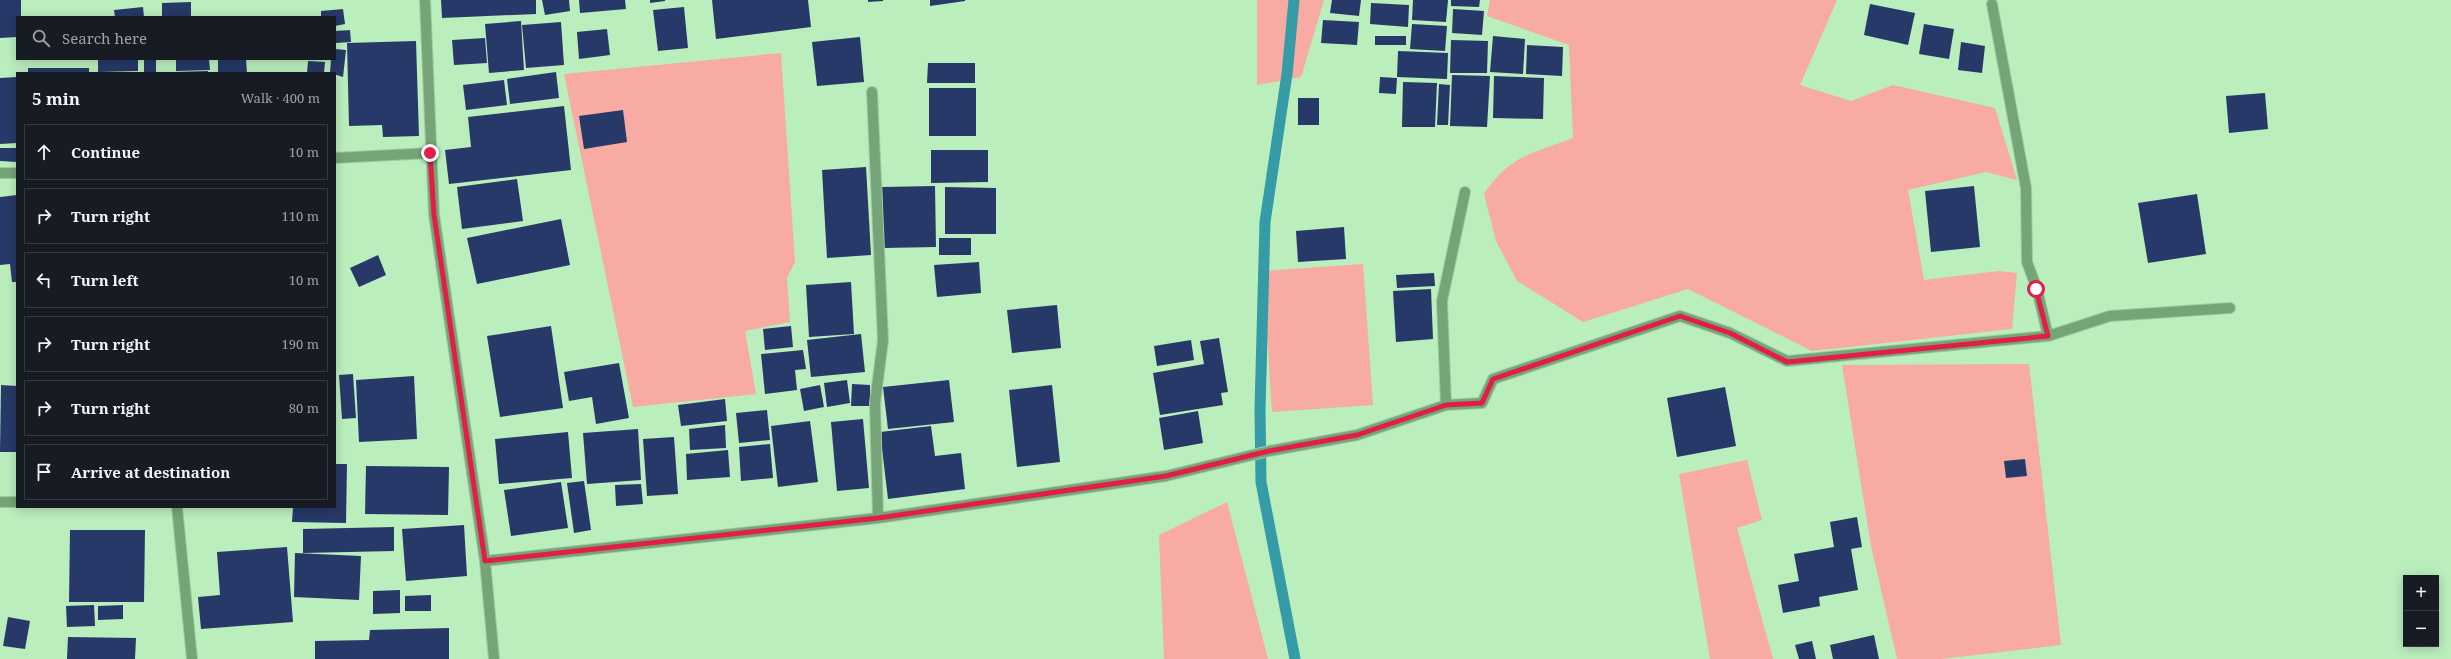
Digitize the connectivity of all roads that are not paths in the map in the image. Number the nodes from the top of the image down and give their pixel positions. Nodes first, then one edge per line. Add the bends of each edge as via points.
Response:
1 (425, 0) edge
2 (1992, 4) dead end
3 (872, 92) dead end
4 (430, 153) junction
5 (336, 158) edge
6 (16, 173) edge
7 (0, 174) edge
8 (1465, 192) dead end
9 (2230, 308) dead end
10 (2048, 336) junction
11 (1446, 405) junction
12 (0, 502) edge
13 (16, 502) edge
14 (177, 508) edge
15 (878, 518) junction
16 (485, 561) junction
17 (192, 659) edge
18 (494, 659) edge

1 - 4 street via 430,80
2 - 10 street via 2026,188 2027,262
3 - 15 street via 883,340 875,403
4 - 5 street
4 - 16 street via 434,215
6 - 7 street
8 - 11 street via 1442,301
9 - 10 street via 2110,316
10 - 11 street via 1787,362 1730,333 1680,316 1493,379 1482,403
11 - 15 street via 1357,435 1269,451 1166,476
12 - 13 street
14 - 17 street
15 - 16 street
16 - 18 street

